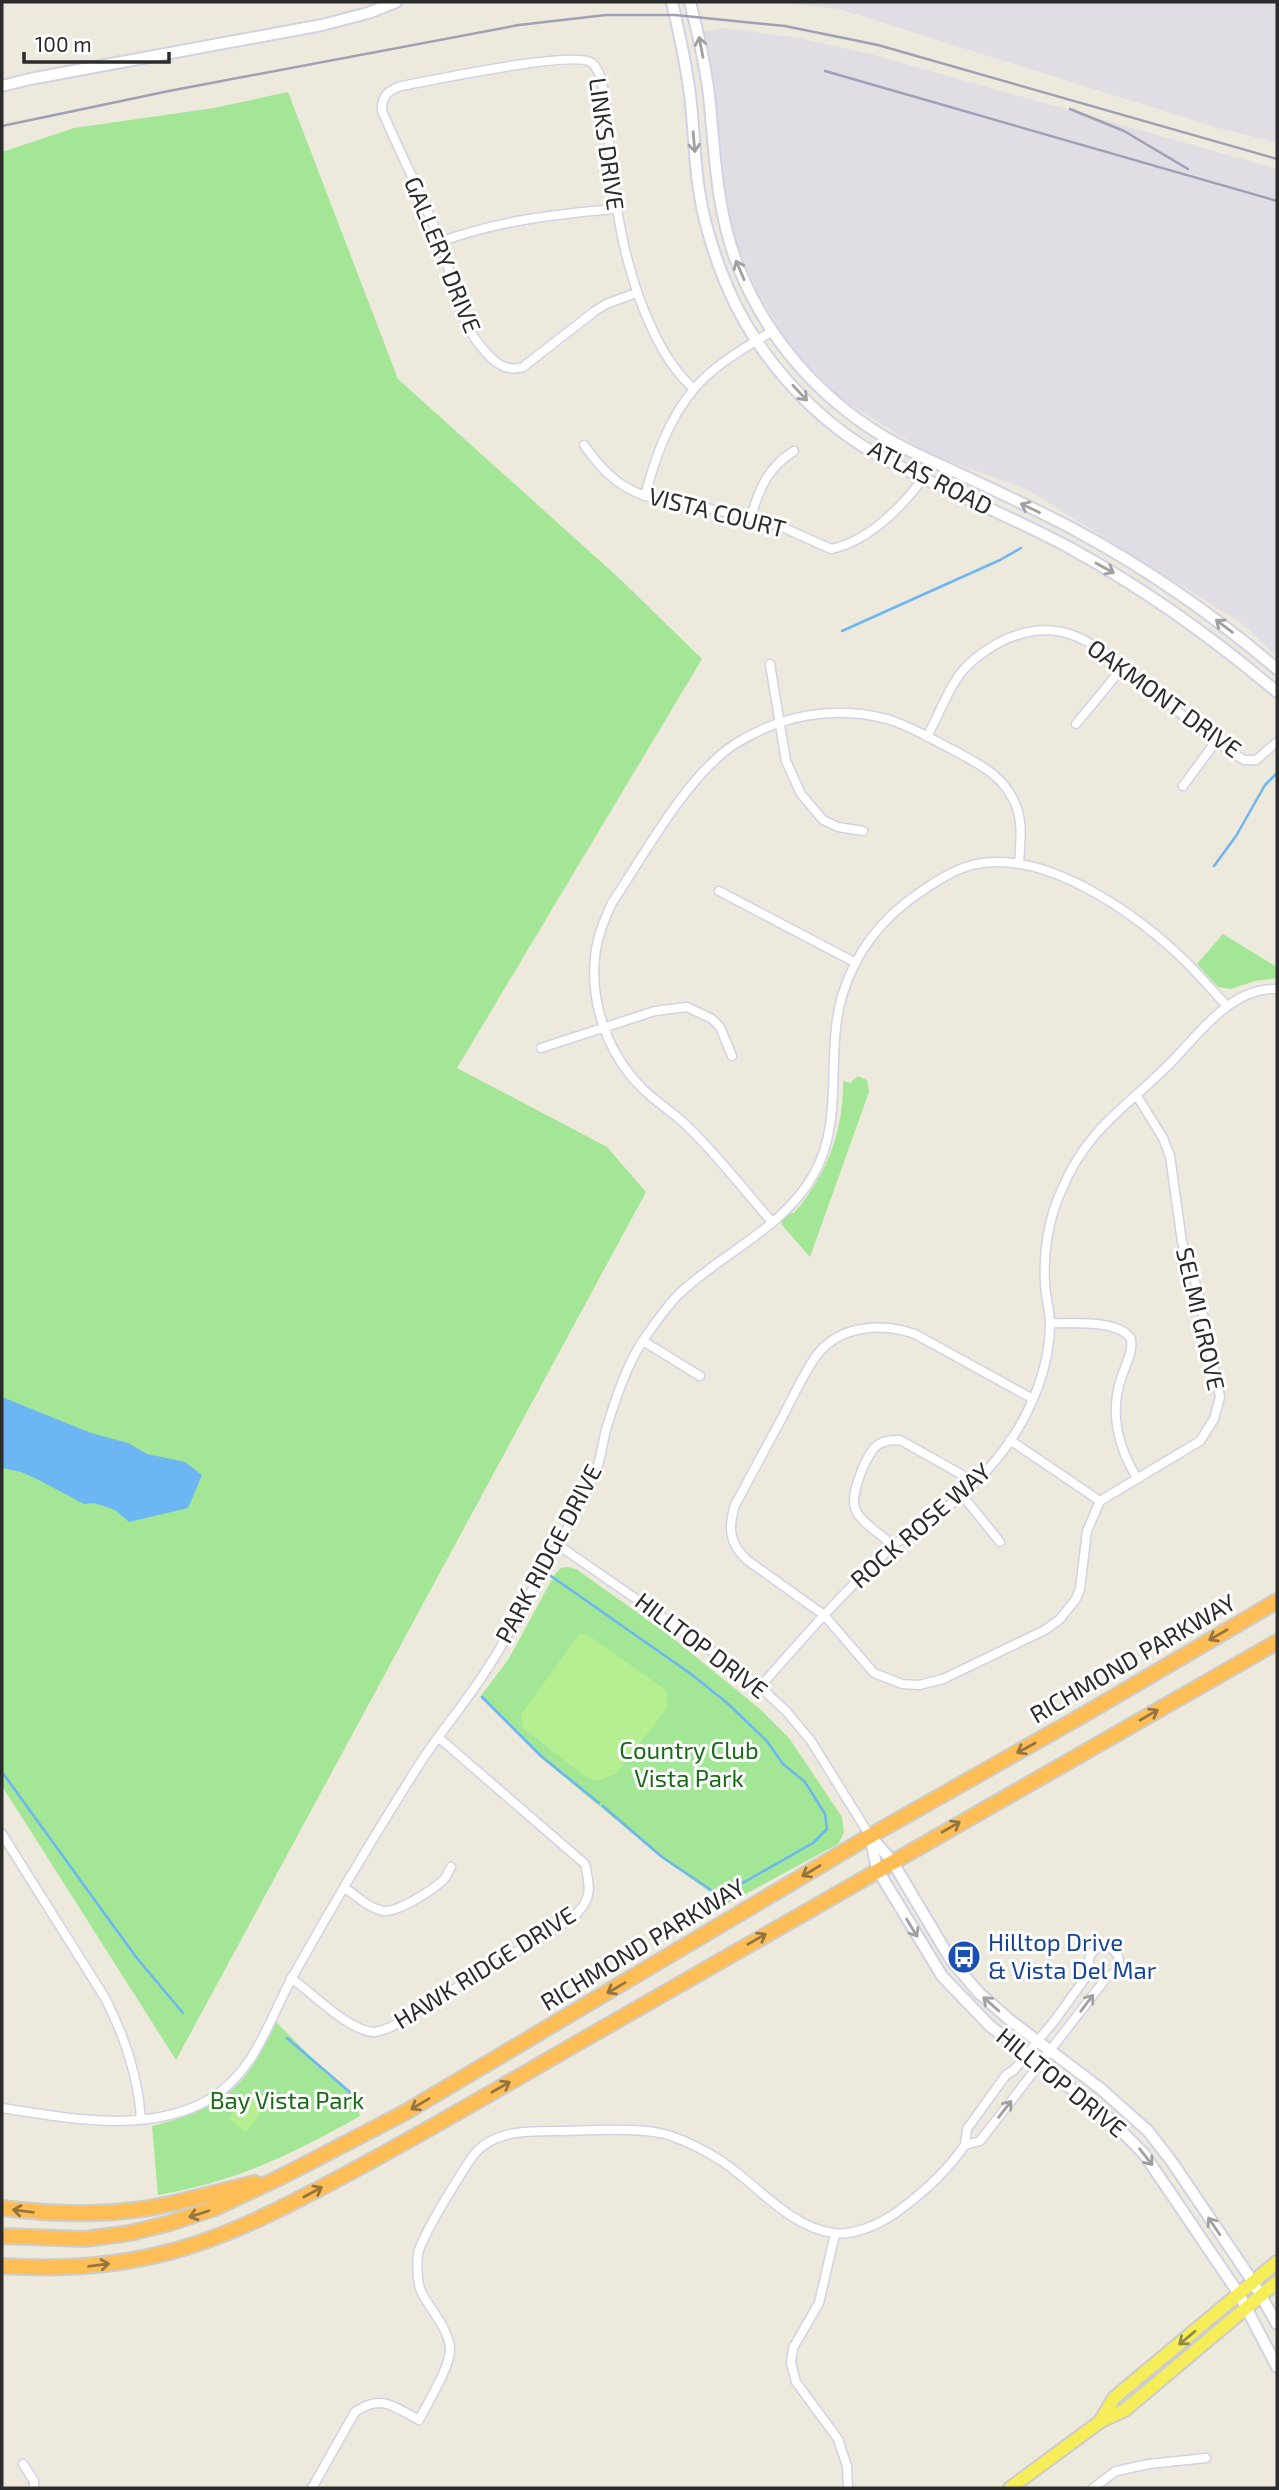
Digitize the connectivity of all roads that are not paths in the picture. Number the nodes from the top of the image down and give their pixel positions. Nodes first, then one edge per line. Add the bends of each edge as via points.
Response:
1 (396, 2) edge
2 (672, 2) edge
3 (690, 2) edge
4 (2, 86) edge
5 (382, 106) joint
6 (615, 209) junction
7 (440, 242) junction
8 (636, 293) junction
9 (772, 331) junction
10 (756, 341) junction
11 (694, 389) junction
12 (584, 445) dead end
13 (794, 451) dead end
14 (924, 477) junction
15 (645, 496) junction
16 (751, 517) junction
17 (770, 664) dead end
18 (1123, 667) junction
19 (1277, 669) edge
20 (1277, 692) edge
21 (779, 722) junction
22 (1076, 724) dead end
23 (927, 737) junction
24 (1217, 740) junction
25 (1277, 742) edge
26 (1183, 786) dead end
27 (863, 831) dead end
28 (1018, 864) junction
29 (719, 891) dead end
30 (856, 963) junction
31 (1277, 989) edge
32 (1227, 1006) junction
33 (604, 1028) junction
34 (541, 1048) dead end
35 (733, 1056) dead end
36 (1137, 1096) junction
37 (772, 1222) junction
38 (1050, 1323) junction
39 (643, 1341) junction
40 (700, 1376) dead end
41 (1033, 1399) junction
42 (1010, 1440) junction
43 (1137, 1478) junction
44 (975, 1482) junction
45 (962, 1495) junction
46 (1100, 1501) junction
47 (1000, 1542) dead end
48 (558, 1545) junction
49 (894, 1546) junction
50 (1277, 1601) edge
51 (824, 1615) junction
52 (1277, 1642) edge
53 (760, 1687) junction
54 (438, 1737) junction
55 (2, 1834) edge
56 (870, 1836) junction
57 (892, 1861) junction
58 (451, 1867) dead end
59 (877, 1869) junction
60 (345, 1888) junction
61 (1091, 1970) junction
62 (1107, 1977) junction
63 (291, 1979) junction
64 (1037, 2040) junction
65 (1051, 2051) junction
66 (1026, 2054) junction
67 (1040, 2064) junction
68 (2, 2108) edge
69 (141, 2119) junction
70 (965, 2146) junction
71 (283, 2176) junction
72 (2, 2208) edge
73 (835, 2234) junction
74 (2, 2236) edge
75 (1277, 2262) edge
76 (2, 2266) edge
77 (1253, 2282) junction
78 (1277, 2282) edge
79 (1239, 2294) junction
80 (1261, 2296) junction
81 (1247, 2308) junction
82 (1277, 2324) edge
83 (1277, 2367) edge
84 (1101, 2421) junction
85 (1206, 2458) dead end
86 (23, 2463) dead end
87 (34, 2488) edge
88 (313, 2488) edge
89 (848, 2488) edge
90 (1010, 2488) edge
91 (1093, 2488) edge

1 - 4 street via 322,25
2 -> 10 street, ATLAS ROAD via 690,95 707,229 721,272
9 -> 3 street, ATLAS ROAD via 738,266 725,224 708,93
5 - 6 street, LINKS DRIVE via 390,90 401,86 517,65 584,59 600,75 604,93
5 - 7 street, GALLERY DRIVE
6 - 7 street via 487,226
6 - 8 street, LINKS DRIVE
7 - 8 street, GALLERY DRIVE via 475,339 496,363 510,370 523,367 606,304
8 - 11 street, LINKS DRIVE via 667,357
9 - 10 street
19 -> 9 street, ATLAS ROAD via 1207,612 1133,563 881,436 819,388
10 - 11 street
10 -> 14 street, ATLAS ROAD via 824,416 872,451
11 - 15 street via 662,442
12 - 15 street, VISTA COURT via 616,482
13 - 16 street via 772,468
14 - 16 street, VISTA COURT via 893,513 839,548 823,547
14 -> 20 street, ATLAS ROAD via 1124,578 1196,627
15 - 16 street, VISTA COURT
17 - 21 street
18 - 22 street
18 - 23 street, OAKMONT DRIVE via 1093,643 1061,632 1043,630 1006,639 965,668
18 - 24 street, OAKMONT DRIVE
21 - 23 street via 800,715 854,714 888,719
21 - 27 street via 786,761 800,794 823,820
21 - 33 street via 734,744 704,770 612,902 594,960
23 - 28 street via 984,766 1006,787 1020,818
24 - 25 street, OAKMONT DRIVE via 1250,761
24 - 26 street
28 - 30 street, PARK RIDGE DRIVE via 972,865 944,876 893,912
28 - 32 street, PARK RIDGE DRIVE via 1068,880 1116,907 1183,960
29 - 30 street
30 - 37 street, PARK RIDGE DRIVE via 836,1025 833,1112 827,1142 815,1173 797,1199
31 - 32 street, ROCK ROSE WAY
32 - 36 street, ROCK ROSE WAY
33 - 34 street
33 - 35 street via 654,1011 687,1007 720,1027
33 - 37 street via 631,1076 690,1129
36 - 38 street, ROCK ROSE WAY via 1087,1142 1061,1190 1046,1250
36 - 43 street, SELMI GROVE via 1170,1156 1182,1242 1220,1385 1214,1419 1200,1441
37 - 39 street, PARK RIDGE DRIVE via 678,1295
38 - 41 street, ROCK ROSE WAY via 1048,1351
38 - 43 street via 1110,1325 1131,1339 1116,1414 1122,1447
39 - 40 street
39 - 48 street, PARK RIDGE DRIVE via 605,1431 599,1463
41 - 42 street, ROCK ROSE WAY
41 - 51 street via 898,1328 858,1329 815,1357 730,1522 735,1549
42 - 44 street, ROCK ROSE WAY
42 - 46 street
43 - 46 street, SELMI GROVE
44 - 45 street, ROCK ROSE WAY
44 - 49 street via 900,1440 876,1445 853,1492 854,1507
45 - 47 street
45 - 49 street, ROCK ROSE WAY
46 - 51 street via 1087,1531 1080,1589 1060,1619 943,1679 902,1684 874,1674
48 - 53 street, HILLTOP DRIVE
48 - 54 street, PARK RIDGE DRIVE via 489,1667
49 - 51 street, ROCK ROSE WAY
50 -> 56 highway, RICHMOND PARKWAY
51 - 53 street, ROCK ROSE WAY
57 -> 52 highway, RICHMOND PARKWAY
53 - 56 street, HILLTOP DRIVE via 811,1741
54 - 60 street, PARK RIDGE DRIVE
54 - 63 street, HAWK RIDGE DRIVE via 585,1864 587,1902 571,1919 377,2032 342,2018
55 - 69 street via 115,2018 139,2090
56 - 57 street, HILLTOP DRIVE
56 - 59 street, HILLTOP DRIVE
56 -> 71 highway, RICHMOND PARKWAY via 404,2113
57 - 59 highway, RICHMOND PARKWAY
64 -> 57 street, HILLTOP DRIVE via 995,2008 954,1965
58 - 60 street via 443,1880 391,1911 370,1905
59 -> 66 street, HILLTOP DRIVE via 942,1976 972,2009
76 -> 59 highway, RICHMOND PARKWAY via 89,2266 181,2249 295,2201 418,2135
60 - 63 street, PARK RIDGE DRIVE
61 - 62 street
61 - 62 street via 1092,1954 1107,1948 1116,1954 1118,1964
61 - 64 street
65 -> 62 street
63 - 69 street, PARK RIDGE DRIVE via 256,2054 229,2086 177,2113
64 - 65 street, HILLTOP DRIVE
64 - 66 street
65 - 67 street
77 -> 65 street, HILLTOP DRIVE via 1148,2132
66 - 67 street, HILLTOP DRIVE
66 - 70 street via 967,2129
70 -> 67 street via 980,2141
67 -> 79 street, HILLTOP DRIVE via 1106,2115 1144,2154
68 - 69 street, PARK RIDGE DRIVE via 59,2117
70 - 73 street via 929,2186 884,2221
71 -> 72 highway via 147,2208 43,2213
71 -> 74 highway, RICHMOND PARKWAY via 215,2208 130,2233 85,2239
73 - 88 street via 796,2218 724,2163 667,2134 526,2131 498,2137 481,2146 471,2159 418,2254 419,2288 442,2325 450,2349 419,2420 388,2404 367,2404 355,2412
73 - 89 street via 819,2303 793,2348 791,2363 796,2382 838,2440 847,2466
75 - 77 main road
77 - 79 main road
77 - 80 street, HILLTOP DRIVE
78 - 80 main road
79 - 81 street, HILLTOP DRIVE
79 -> 84 main road via 1114,2398
80 - 81 main road
80 - 82 street, HILLTOP DRIVE
81 - 83 street, HILLTOP DRIVE
81 - 84 main road via 1125,2410
84 - 90 main road
85 - 91 street via 1116,2471
86 - 87 street

